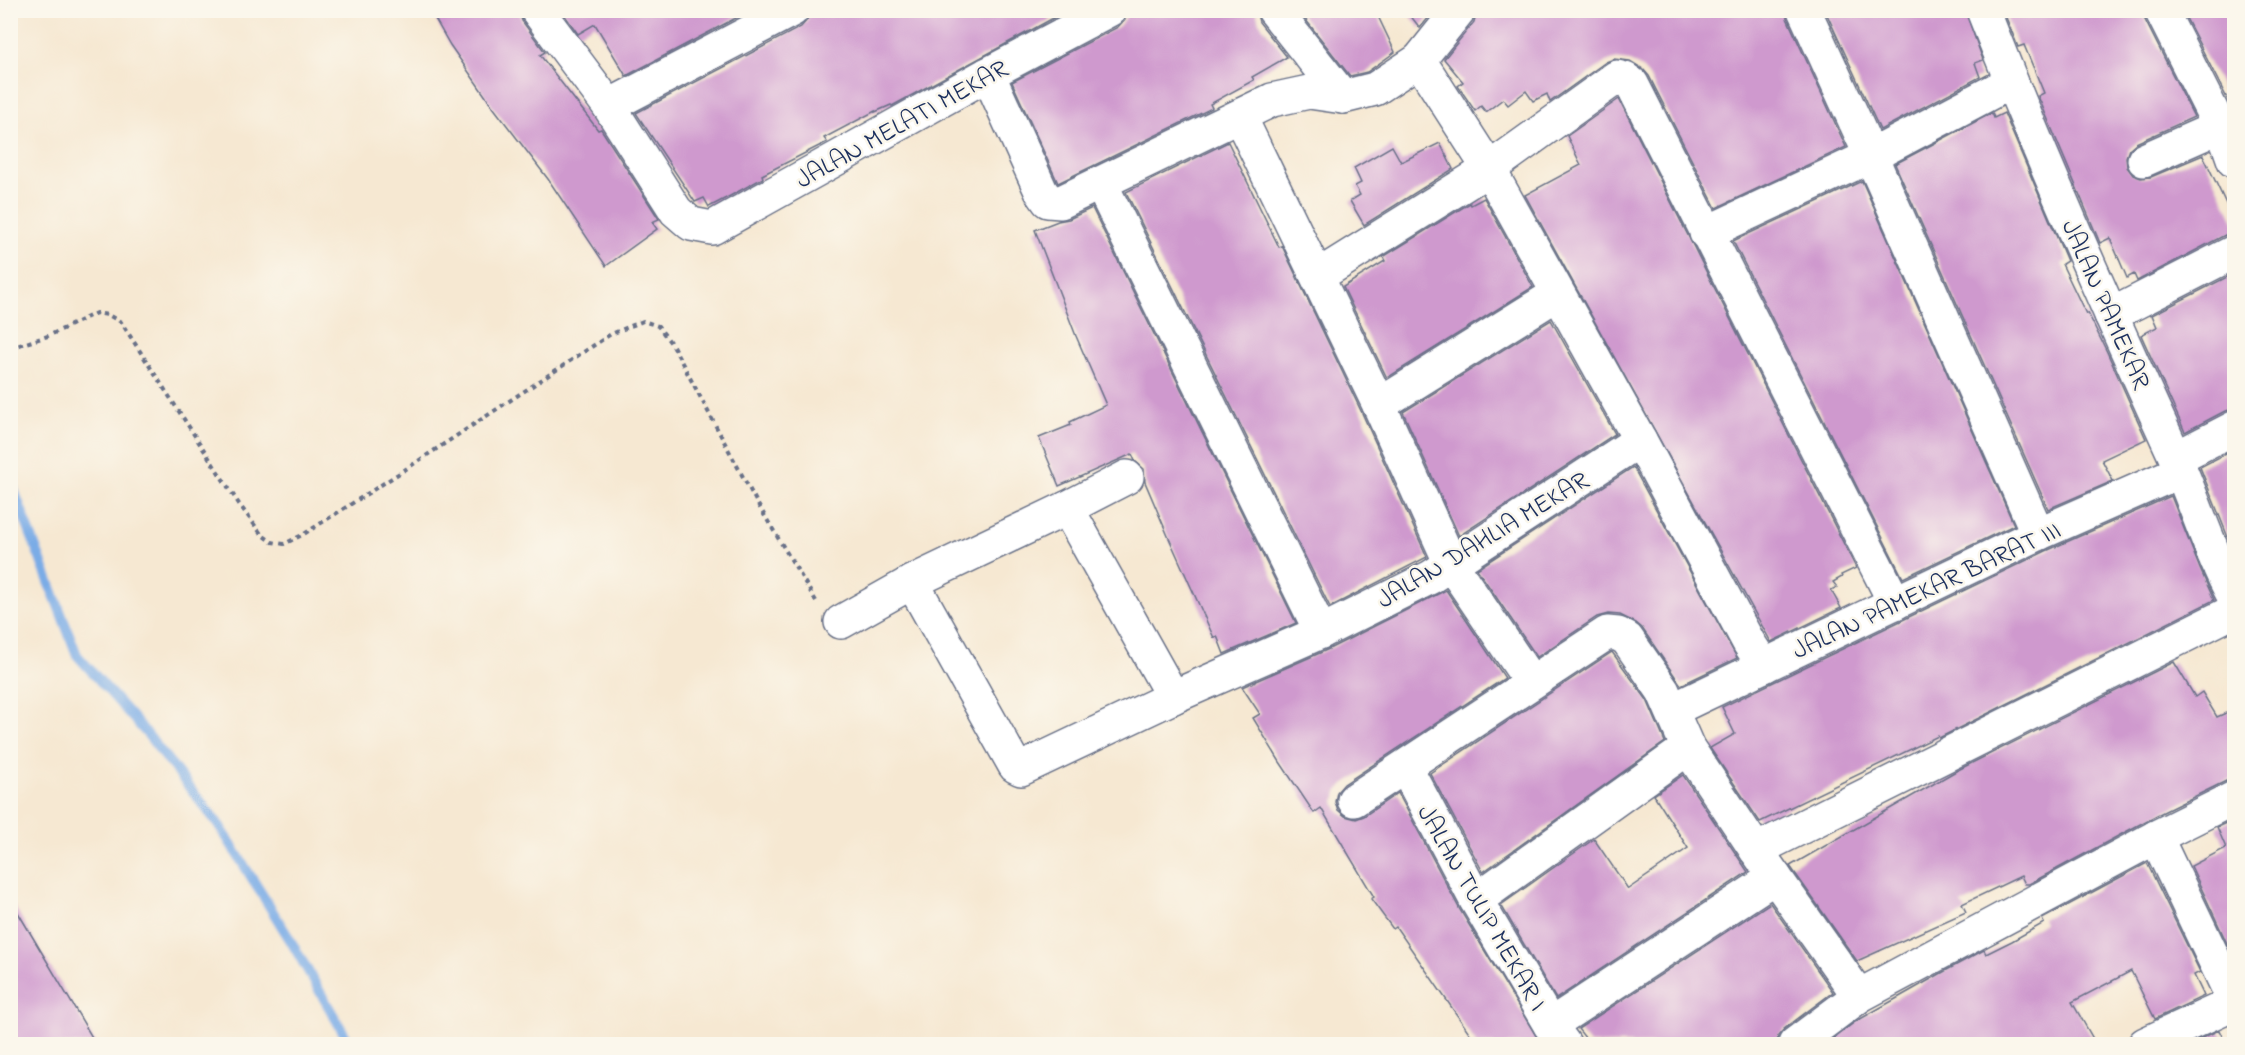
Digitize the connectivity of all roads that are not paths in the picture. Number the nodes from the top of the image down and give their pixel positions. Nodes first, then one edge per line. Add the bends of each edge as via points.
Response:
1 (537, 10) edge
2 (792, 10) edge
3 (1109, 10) edge
4 (1274, 10) edge
5 (1459, 10) edge
6 (1804, 10) edge
7 (1983, 10) edge
8 (2161, 10) edge
9 (1419, 60) junction
10 (988, 74) junction
11 (2011, 82) junction
12 (1343, 97) junction
13 (609, 106) junction
14 (1240, 117) junction
15 (2229, 141) edge
16 (1871, 156) junction
17 (2144, 160) dead end
18 (1489, 169) junction
19 (1101, 184) junction
20 (1706, 233) junction
21 (2235, 252) edge
22 (1318, 276) junction
23 (1557, 294) junction
24 (2111, 315) junction
25 (1379, 405) junction
26 (2235, 428) edge
27 (1640, 440) junction
28 (2178, 465) junction
29 (1127, 477) dead end
30 (1067, 508) junction
31 (2038, 534) junction
32 (1451, 564) junction
33 (912, 582) junction
34 (2234, 599) edge
35 (1895, 603) junction
36 (841, 622) road end
37 (1321, 632) junction
38 (1764, 666) junction
39 (1531, 682) junction
40 (1173, 697) junction
41 (1672, 710) junction
42 (1688, 748) junction
43 (1406, 768) junction
44 (2235, 798) edge
45 (1354, 800) dead end
46 (2156, 837) junction
47 (1756, 850) junction
48 (1775, 877) junction
49 (1476, 900) junction
50 (1859, 996) junction
51 (2235, 1002) edge
52 (1557, 1035) edge
53 (1795, 1044) edge
54 (2145, 1044) edge

1 - 13 street
2 - 13 street
3 - 10 street, JALAN MELATI MEKAR
4 - 12 street
5 - 9 street
6 - 16 street
7 - 11 street, JALAN PAMEKAR
8 - 15 street
9 - 12 street via 1375,88
9 - 18 street
10 - 13 street, JALAN MELATI MEKAR via 712,228 691,224 676,211
10 - 19 street via 1048,201 1061,202
11 - 16 street
11 - 24 street, JALAN PAMEKAR
12 - 14 street via 1309,92 1272,100
14 - 19 street
14 - 22 street
15 - 17 street
16 - 20 street
16 - 31 street
18 - 20 street via 1617,77 1625,79 1632,84
18 - 22 street
18 - 23 street
19 - 37 street
20 - 35 street
21 - 24 street
22 - 25 street
23 - 25 street
23 - 27 street
24 - 28 street, JALAN PAMEKAR
25 - 32 street
26 - 28 street, JALAN PAMEKAR BARAT III
27 - 32 street, JALAN DAHLIA MEKAR
27 - 38 street
28 - 31 street, JALAN PAMEKAR BARAT III
28 - 34 street, JALAN PAMEKAR
29 - 30 street
30 - 33 street
30 - 40 street
31 - 35 street, JALAN PAMEKAR BARAT III
32 - 37 street, JALAN DAHLIA MEKAR
32 - 39 street
33 - 36 street
33 - 40 street, JALAN DAHLIA MEKAR via 1015,766 1021,769
34 - 47 street
35 - 38 street, JALAN PAMEKAR BARAT III
37 - 40 street, JALAN DAHLIA MEKAR
38 - 41 street, JALAN PAMEKAR BARAT III
39 - 41 street via 1607,633 1618,634 1627,639
39 - 43 street
41 - 42 street
42 - 47 street
42 - 49 street
43 - 45 street
43 - 49 street, JALAN TULIP MEKAR I
44 - 46 street
46 - 50 street
46 - 51 street
47 - 48 street
48 - 50 street
48 - 52 street
49 - 52 street, JALAN TULIP MEKAR I
50 - 53 street
51 - 54 street

